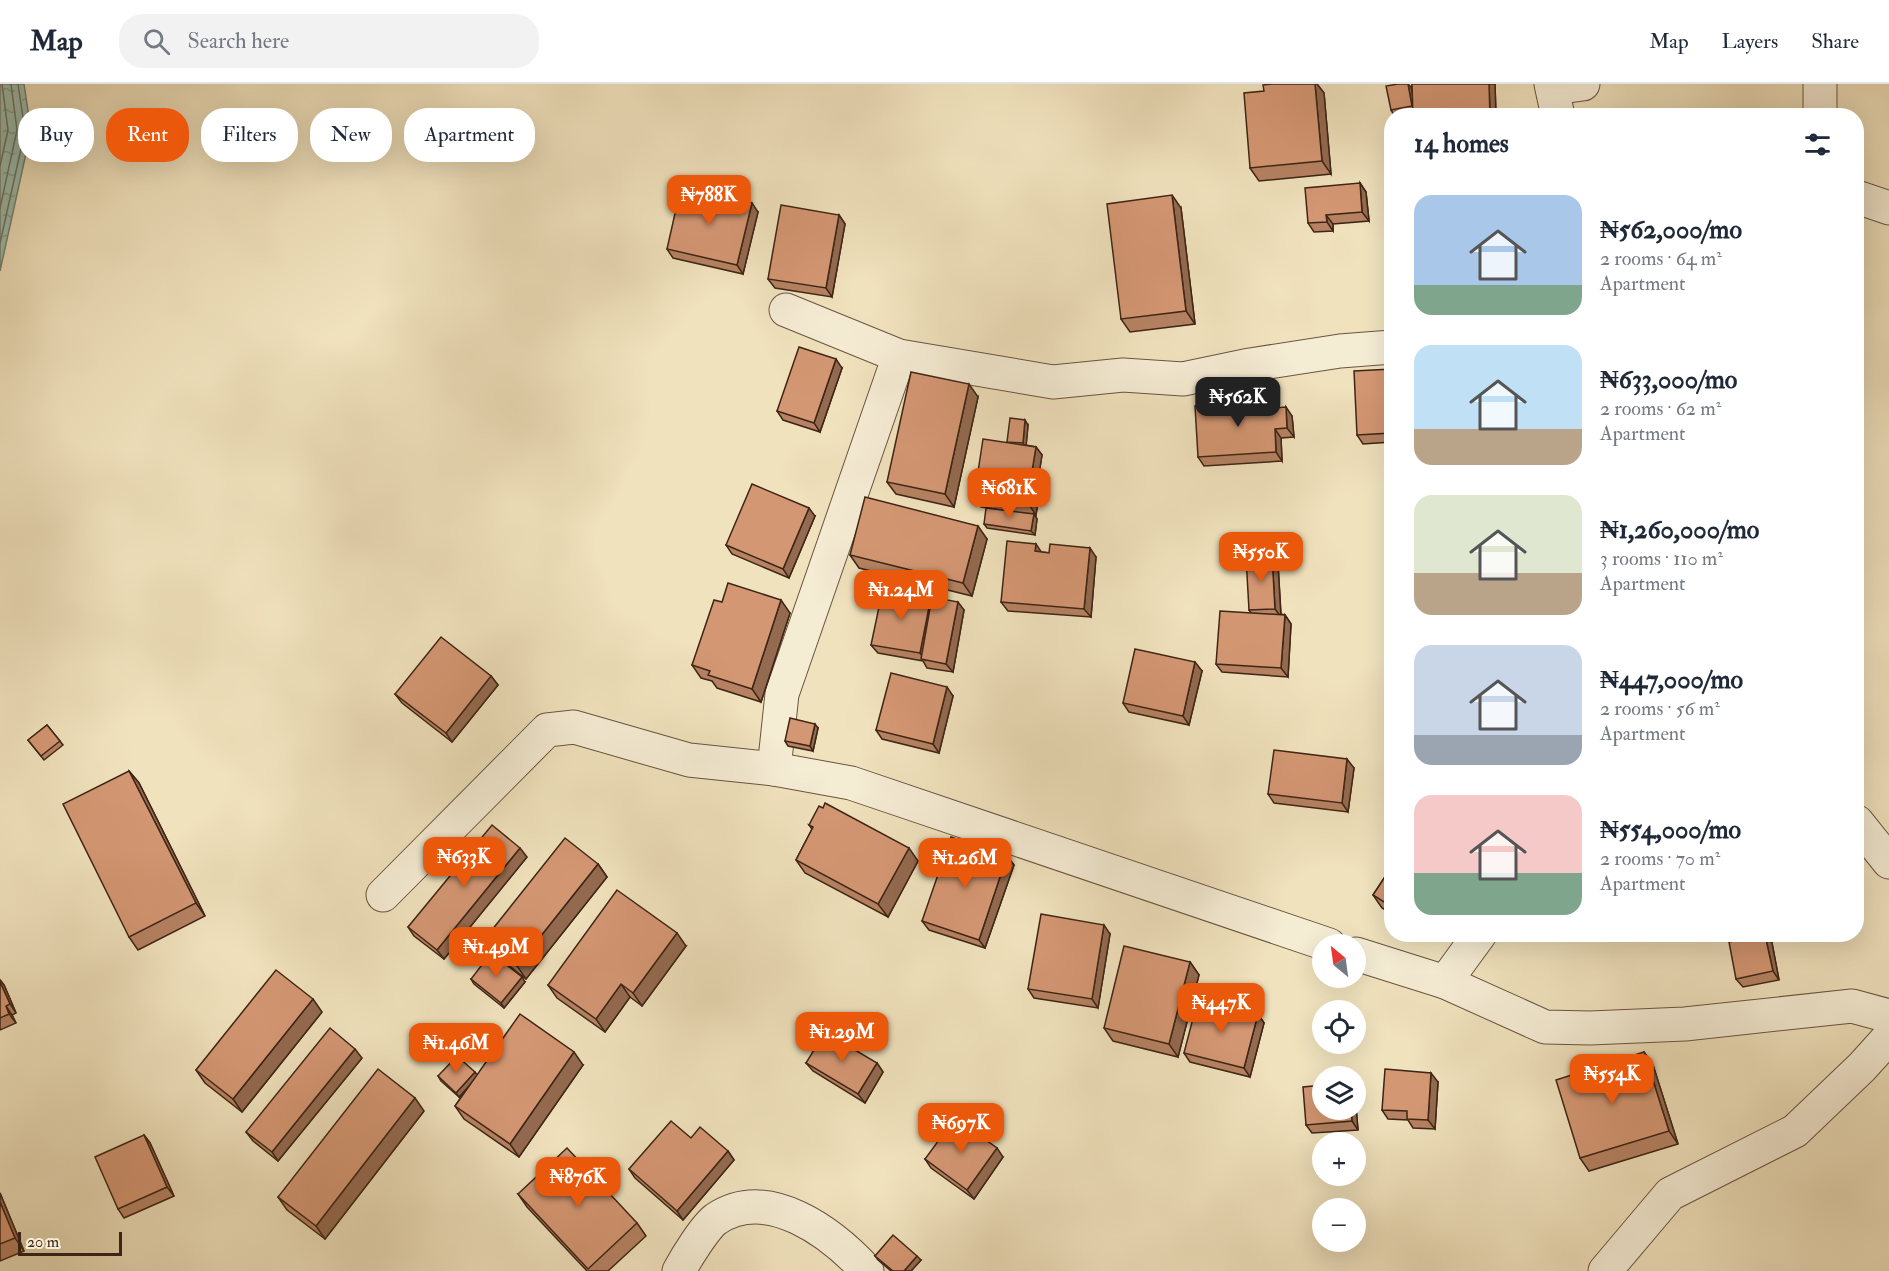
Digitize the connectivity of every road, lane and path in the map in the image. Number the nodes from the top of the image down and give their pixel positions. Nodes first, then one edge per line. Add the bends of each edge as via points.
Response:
1 (1819, 84) edge
2 (1820, 108) edge
3 (1864, 199) edge
4 (1889, 208) edge
5 (786, 310) dead end
6 (1384, 348) edge
7 (899, 356) junction
8 (774, 769) junction
9 (1864, 831) edge
10 (1889, 862) edge
11 (383, 896) dead end
12 (1312, 939) edge
13 (1474, 942) edge
14 (1366, 957) edge
15 (1445, 982) junction
16 (1889, 1017) edge
17 (1889, 1036) edge
18 (679, 1271) edge
19 (867, 1271) edge
20 (1605, 1271) edge

1 - 2 street
3 - 4 street
5 - 7 street
6 - 7 street via 1250,365 1183,380 1123,375 1053,382
7 - 8 street via 782,694
8 - 11 street via 689,759 574,727 547,730
8 - 12 street via 851,783
9 - 10 street
13 - 15 street
14 - 15 street
15 - 16 street via 1545,1027 1685,1024 1852,1006
17 - 20 street via 1795,1131 1670,1194
18 - 19 street via 714,1220 755,1205 784,1211 844,1246

